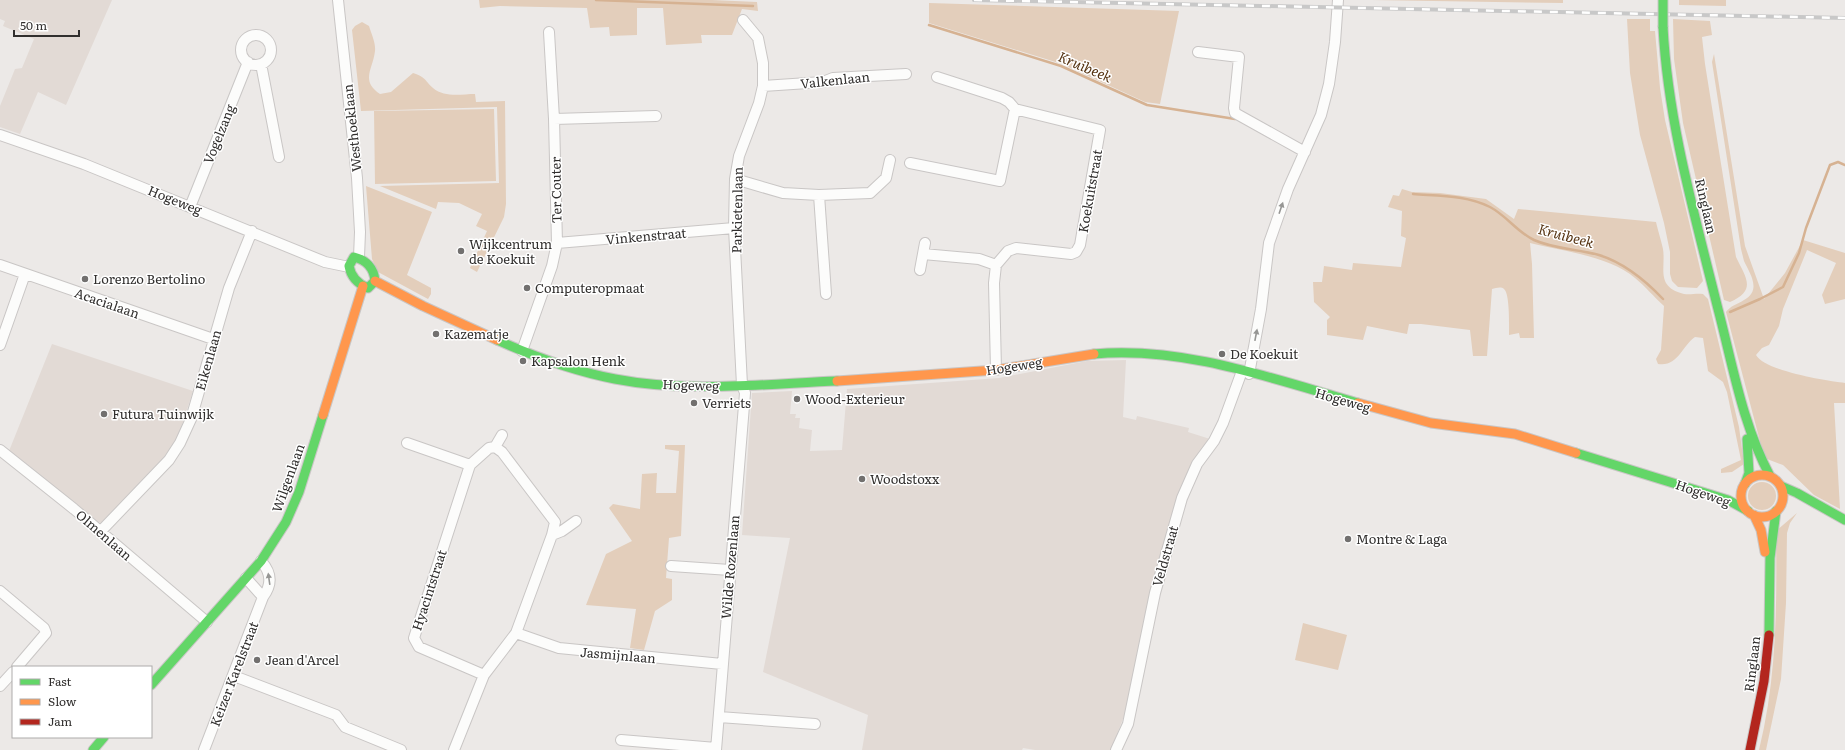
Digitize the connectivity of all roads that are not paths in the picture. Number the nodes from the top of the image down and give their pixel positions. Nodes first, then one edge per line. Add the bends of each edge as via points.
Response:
1 (1338, 0) edge
2 (1663, 0) edge
3 (338, 1) edge
4 (743, 20) dead end
5 (549, 32) dead end
6 (1198, 52) dead end
7 (248, 62) junction
8 (261, 64) junction
9 (906, 74) dead end
10 (937, 77) dead end
11 (764, 86) junction
12 (1015, 109) junction
13 (656, 116) dead end
14 (554, 119) junction
15 (0, 135) edge
16 (1305, 152) junction
17 (279, 157) dead end
18 (890, 160) dead end
19 (910, 163) dead end
20 (735, 179) junction
21 (819, 196) junction
22 (190, 206) junction
23 (734, 228) junction
24 (252, 231) junction
25 (557, 243) junction
26 (925, 243) dead end
27 (923, 254) junction
28 (359, 257) junction
29 (0, 265) edge
30 (349, 266) junction
31 (996, 266) junction
32 (920, 270) dead end
33 (25, 274) junction
34 (375, 281) junction
35 (363, 286) junction
36 (826, 294) dead end
37 (213, 339) junction
38 (0, 345) edge
39 (522, 351) junction
40 (996, 370) junction
41 (1246, 372) junction
42 (742, 385) junction
43 (1744, 415) junction
44 (502, 435) dead end
45 (407, 443) dead end
46 (495, 447) junction
47 (0, 450) edge
48 (470, 465) junction
49 (1770, 476) junction
50 (1656, 477) junction
51 (1781, 486) junction
52 (1738, 487) junction
53 (1786, 506) junction
54 (1829, 512) junction
55 (1751, 513) junction
56 (1845, 520) edge
57 (576, 522) dead end
58 (100, 532) junction
59 (552, 535) junction
60 (261, 561) junction
61 (671, 566) dead end
62 (730, 570) junction
63 (246, 578) junction
64 (1771, 580) junction
65 (0, 590) edge
66 (263, 597) junction
67 (207, 622) junction
68 (516, 634) junction
69 (722, 664) junction
70 (18, 666) edge
71 (12, 673) edge
72 (484, 675) junction
73 (234, 676) junction
74 (152, 684) edge
75 (0, 686) edge
76 (719, 717) junction
77 (814, 724) dead end
78 (103, 738) edge
79 (620, 740) dead end
80 (716, 749) edge
81 (93, 750) edge
82 (204, 750) edge
83 (401, 750) edge
84 (454, 750) edge
85 (1116, 750) edge
86 (1750, 750) edge

1 - 16 street, Veldstraat via 1329,84 1321,115
2 - 43 street, Ringlaan, bridge via 1669,92 1677,137
3 - 28 street, Westhoeklaan via 357,178
4 - 11 street, Parkietenlaan via 758,38
5 - 14 street, Ter Couter
6 - 16 street via 1239,57 1235,113
7 - 8 street
7 - 8 street via 243,57 241,47 247,38 258,35 267,40 271,49 269,57
7 - 22 street, Vogelzang
8 - 17 street
9 - 11 street, Valkenlaan via 832,78 823,82
10 - 12 street, Koekuitstraat via 1002,98
11 - 20 street, Parkietenlaan via 739,156
12 - 19 street via 1000,181
12 - 31 street, Koekuitstraat via 1100,130 1080,246 1076,252 1071,254 1016,248 1008,251
13 - 14 street
14 - 25 street, Ter Couter
15 - 22 street, Hogeweg via 84,164
41 -> 16 street, Veldstraat via 1261,309 1269,243 1288,189
18 - 21 street via 886,178 870,193
20 - 21 street via 783,193
20 - 23 street, Parkietenlaan
21 - 36 street
22 - 24 street, Hogeweg
23 - 25 street, Vinkenstraat
23 - 42 street, Parkietenlaan
24 - 30 street, Hogeweg via 325,262
24 - 37 street, Eikenlaan via 229,288
25 - 39 street, Ter Couter via 552,266
26 - 27 street
27 - 31 street via 979,259
27 - 32 street
28 - 30 street via 350,260
28 - 34 street via 374,272
29 - 33 street, Acacialaan
30 - 35 street via 356,281
31 - 40 street
33 - 37 street, Acacialaan
33 - 38 street
34 - 35 street via 368,288
34 - 39 street, Hogeweg via 408,299
35 - 60 street, Wilgenlaan via 300,492 286,522
37 - 58 street, Eikenlaan via 190,419 180,443 169,460
39 - 42 street, Hogeweg via 577,370 616,379 692,386
40 - 41 street, Hogeweg via 1082,354 1116,352 1172,356
40 - 42 street, Hogeweg via 852,381
41 - 50 street, Hogeweg via 1431,423 1515,434
41 - 85 street, Veldstraat via 1214,441 1197,464 1182,498 1155,593 1128,724
42 - 62 street, Wilde Rozenlaan via 745,400
43 - 49 street, Ringlaan via 1758,456
43 - 52 street, Ringlaan via 1749,473
44 - 46 street
45 - 48 street
46 - 48 street via 489,448
46 - 59 street via 502,452 555,522
47 - 58 street, Olmenlaan
48 - 72 street, Hyacintstraat via 414,638 419,647
49 - 51 street, Ringlaan
49 - 52 street via 1752,478
50 - 52 street, Hogeweg
50 - 55 street, Hogeweg via 1728,500
51 - 53 street, Ringlaan
51 - 54 street
52 - 55 street, Ringlaan via 1742,500
53 - 54 street
53 - 55 street via 1762,517
53 - 64 street, Ringlaan via 1772,529
54 - 56 street
55 - 64 street, Ringlaan via 1761,530
57 - 59 street
58 - 67 street, Olmenlaan
59 - 68 street
60 - 63 street, Wilgenlaan
66 -> 60 street, Keizer Karelstraat via 270,589 270,579
61 - 62 street
62 - 69 street, Wilde Rozenlaan
63 - 66 street
63 - 67 street, Wilgenlaan
64 - 86 street, Ringlaan via 1766,667
65 - 70 street via 44,628 46,633
66 - 73 street, Keizer Karelstraat
67 - 74 street, Wilgenlaan
68 - 69 street, Jasmijnlaan via 567,650
68 - 72 street
69 - 76 street, Wilde Rozenlaan
71 - 75 street
72 - 84 street
73 - 82 street, Keizer Karelstraat
73 - 83 street via 336,716 345,727
76 - 77 street
76 - 80 street, Wilde Rozenlaan
78 - 81 street
79 - 80 street

